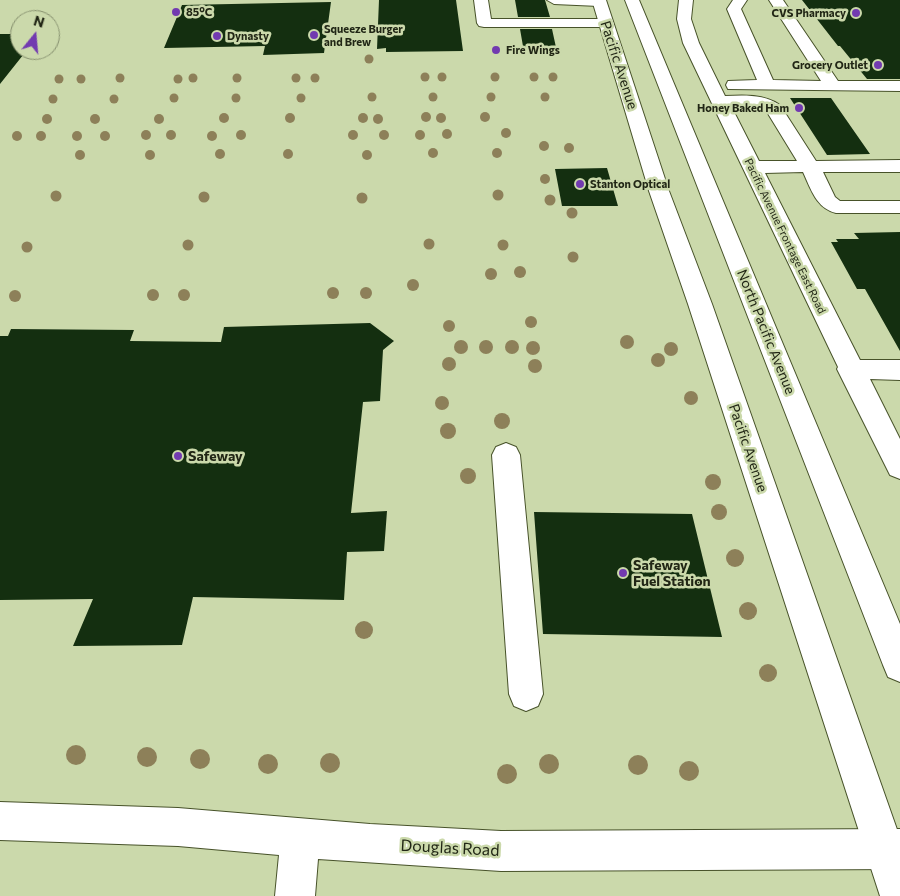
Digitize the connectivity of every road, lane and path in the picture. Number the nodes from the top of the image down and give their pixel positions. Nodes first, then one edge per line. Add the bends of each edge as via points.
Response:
1 (481, 0) edge
2 (632, 0) edge
3 (686, 0) edge
4 (740, 0) edge
5 (776, 0) edge
6 (555, 1) edge
7 (601, 8) edge
8 (560, 23) junction
9 (766, 85) junction
10 (833, 86) junction
11 (900, 86) edge
12 (715, 93) junction
13 (810, 166) junction
14 (900, 166) edge
15 (751, 167) junction
16 (900, 207) edge
17 (850, 369) junction
18 (900, 370) edge
19 (506, 455) dead end
20 (900, 467) edge
21 (900, 665) edge
22 (526, 694) dead end
23 (0, 821) edge
24 (300, 838) junction
25 (892, 849) edge
26 (295, 896) edge
27 (900, 896) edge

1 - 8 main road via 484,23
2 - 21 main road, North Pacific Avenue
3 - 12 main road, Pacific Avenue Frontage East Road via 684,19 687,32
4 - 9 main road via 734,9
5 - 10 main road
6 - 7 main road
6 - 8 main road
7 - 8 main road
7 - 25 main road, Pacific Avenue via 686,269
9 - 10 main road
9 - 12 main road
10 - 11 main road
12 - 13 main road via 770,105
12 - 15 main road, Pacific Avenue Frontage East Road
13 - 14 main road
13 - 15 main road
13 - 16 main road via 827,201 836,207
15 - 17 main road, Pacific Avenue Frontage East Road
17 - 18 main road
17 - 20 main road, Pacific Avenue Frontage East Road
19 - 22 main road
23 - 24 main road, Douglas Road via 178,827
24 - 25 main road, Douglas Road via 501,851
24 - 26 main road
25 - 27 main road, Pacific Avenue

